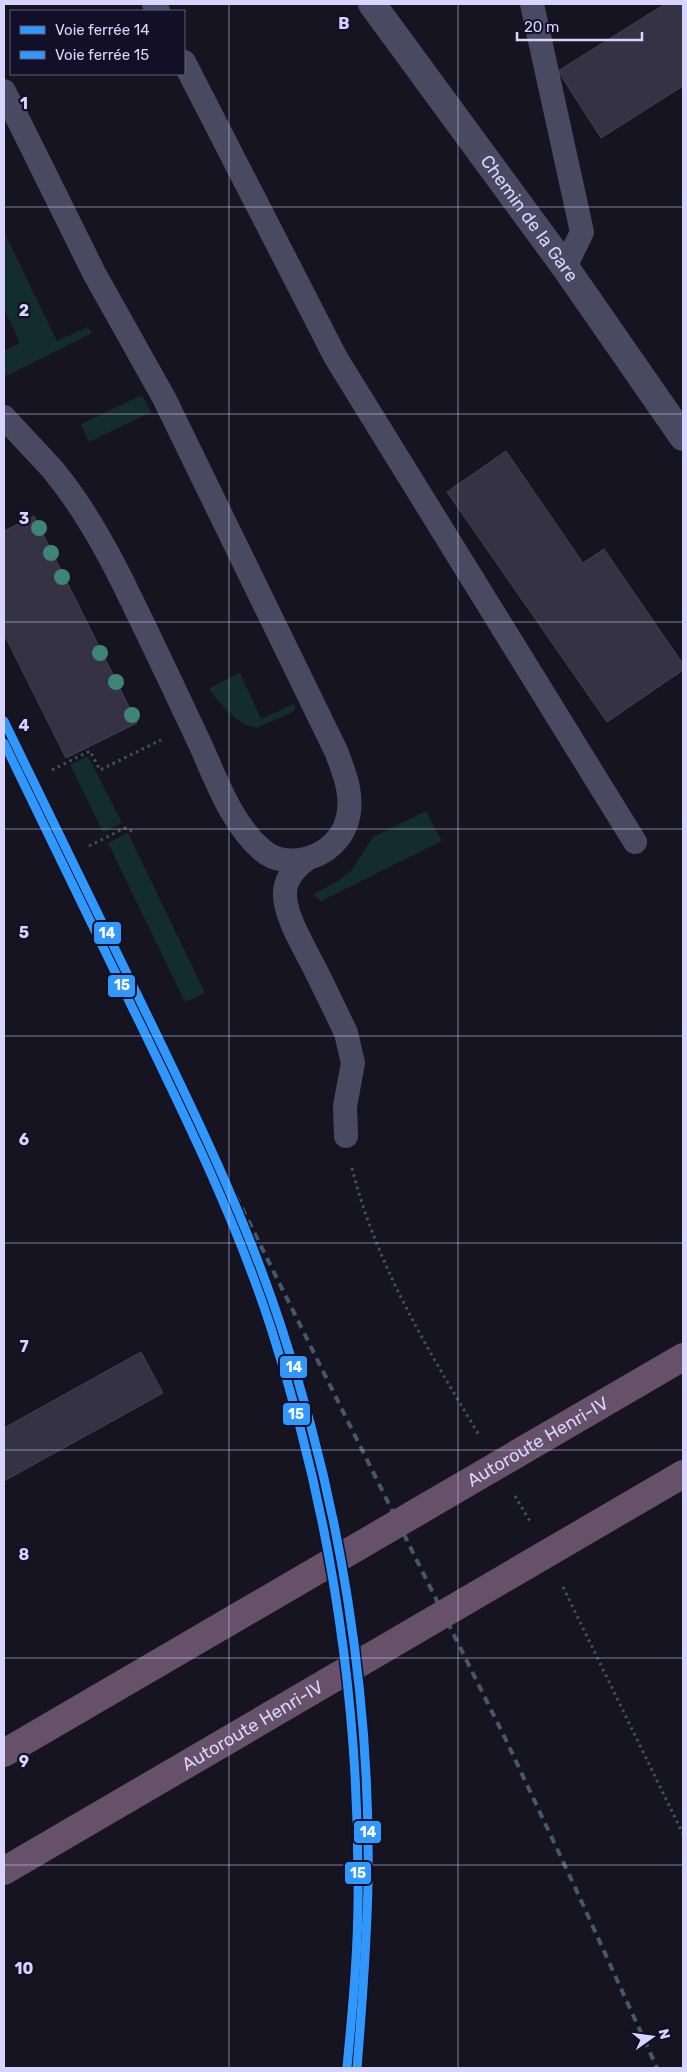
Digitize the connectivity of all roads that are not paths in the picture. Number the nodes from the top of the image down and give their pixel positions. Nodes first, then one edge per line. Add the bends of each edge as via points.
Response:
1 (372, 4) edge
2 (532, 4) edge
3 (185, 64) edge
4 (4, 92) edge
5 (565, 267) junction
6 (4, 417) edge
7 (683, 437) edge
8 (635, 842) dead end
9 (307, 859) junction
10 (346, 1136) dead end
11 (683, 1357) edge
12 (683, 1474) edge
13 (4, 1753) edge
14 (4, 1871) edge

1 - 5 street, Chemin de la Gare
2 - 5 lane via 582,232
3 - 8 lane via 336,358
4 - 9 lane via 94,273 164,398 336,751 349,789 346,823 333,844
5 - 7 street, Chemin de la Gare
6 - 9 lane via 53,470 73,498 130,597 221,790 244,830 272,856 294,861
9 - 10 lane via 292,872 287,882 287,908 350,1046 353,1063 345,1106
11 - 13 highway, Autoroute Henri-IV, bridge
12 - 14 highway, Autoroute Henri-IV, bridge

